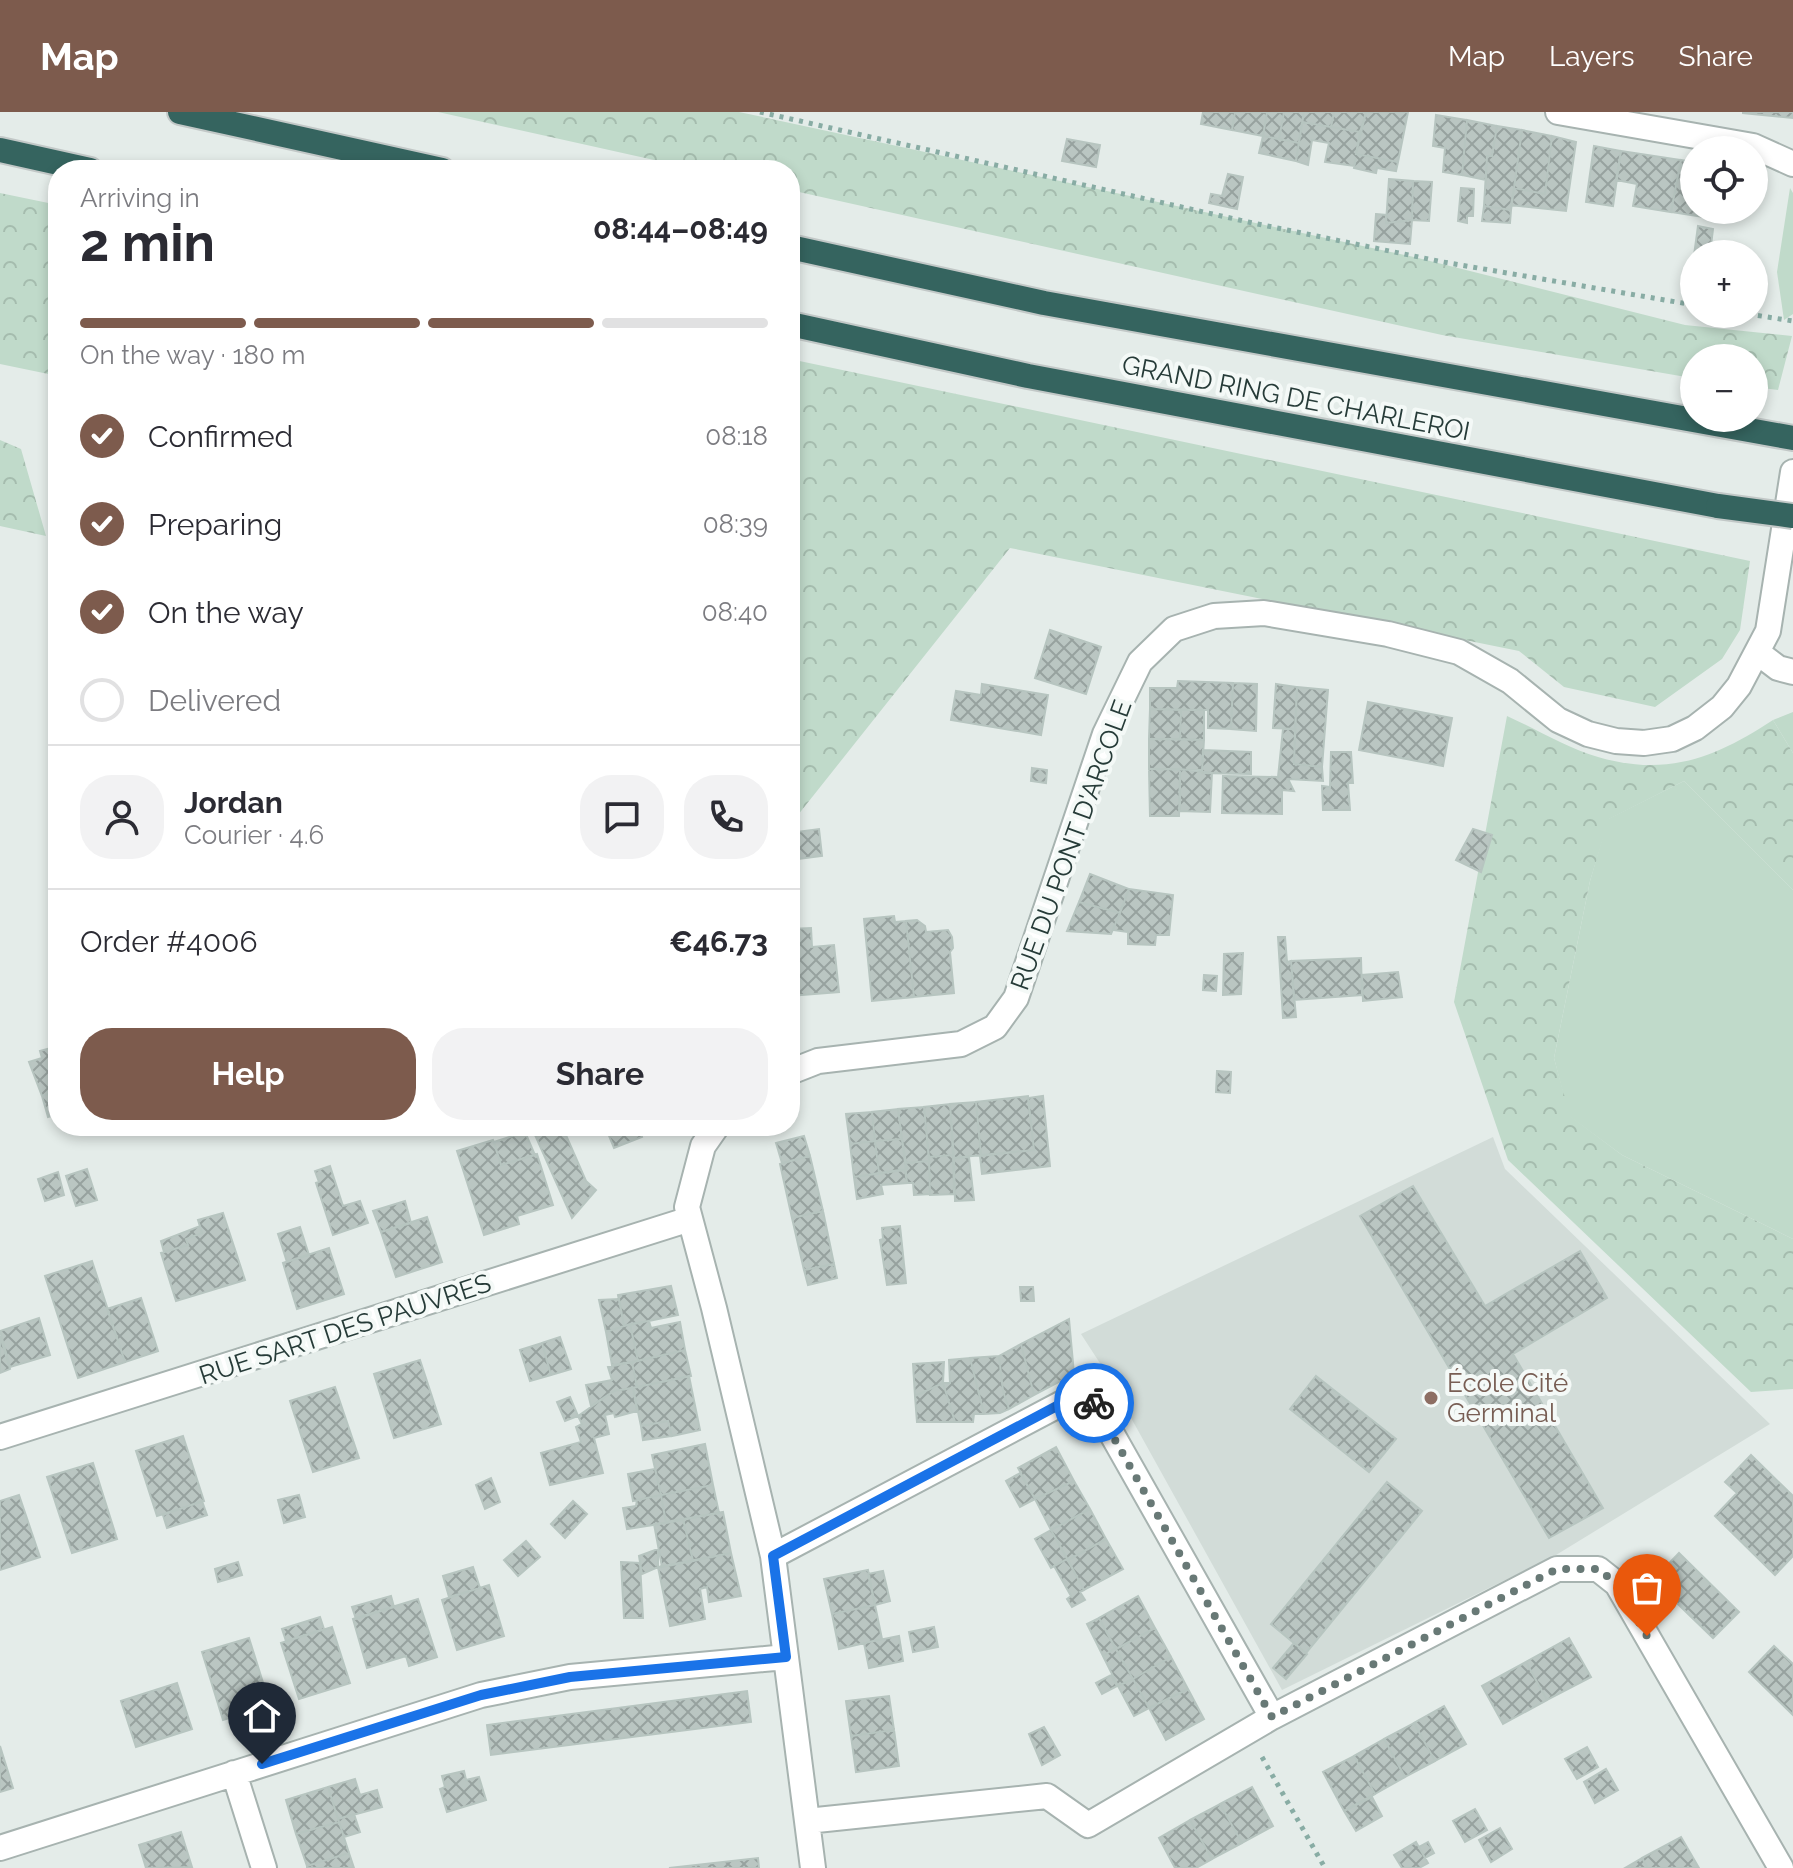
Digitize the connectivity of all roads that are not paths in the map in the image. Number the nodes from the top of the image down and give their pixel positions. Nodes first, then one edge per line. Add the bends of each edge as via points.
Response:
1 (180, 112) edge
2 (1558, 112) edge
3 (0, 150) edge
4 (397, 160) edge
5 (48, 161) edge
6 (1793, 164) edge
7 (800, 249) edge
8 (800, 326) edge
9 (1793, 438) edge
10 (1793, 472) edge
11 (1793, 516) edge
12 (1757, 652) junction
13 (1793, 672) edge
14 (800, 1068) edge
15 (710, 1136) edge
16 (690, 1219) junction
17 (0, 1437) edge
18 (773, 1556) junction
19 (786, 1657) junction
20 (1272, 1717) junction
21 (234, 1773) junction
22 (807, 1821) junction
23 (0, 1848) edge
24 (264, 1868) edge
25 (813, 1868) edge
26 (1781, 1868) edge

1 - 4 highway
2 - 6 street via 1753,146
3 - 5 highway
7 - 9 highway, GRAND RING DE CHARLEROI via 1044,303
8 - 11 highway, GRAND RING DE CHARLEROI, bridge via 1028,376
10 - 12 street, RUE DU PONT D'ARCOLE via 1768,631
12 - 13 street
12 - 14 street, RUE DU PONT D'ARCOLE via 1722,707 1672,739 1644,743 1588,734 1558,720 1510,681 1459,652 1388,634 1264,613 1214,616 1174,629 1140,662 1105,734 1016,998 995,1027 961,1044 818,1061
15 - 16 street via 687,1207
16 - 17 street, RUE SART DES PAUVRES
16 - 18 street
18 - 19 street
18 - 20 street via 1087,1390
19 - 21 street via 570,1677 481,1695
19 - 22 street
20 - 22 street via 1088,1825 1047,1796
20 - 26 street via 1557,1569 1598,1569 1617,1584
21 - 23 street
21 - 24 street
22 - 25 street

